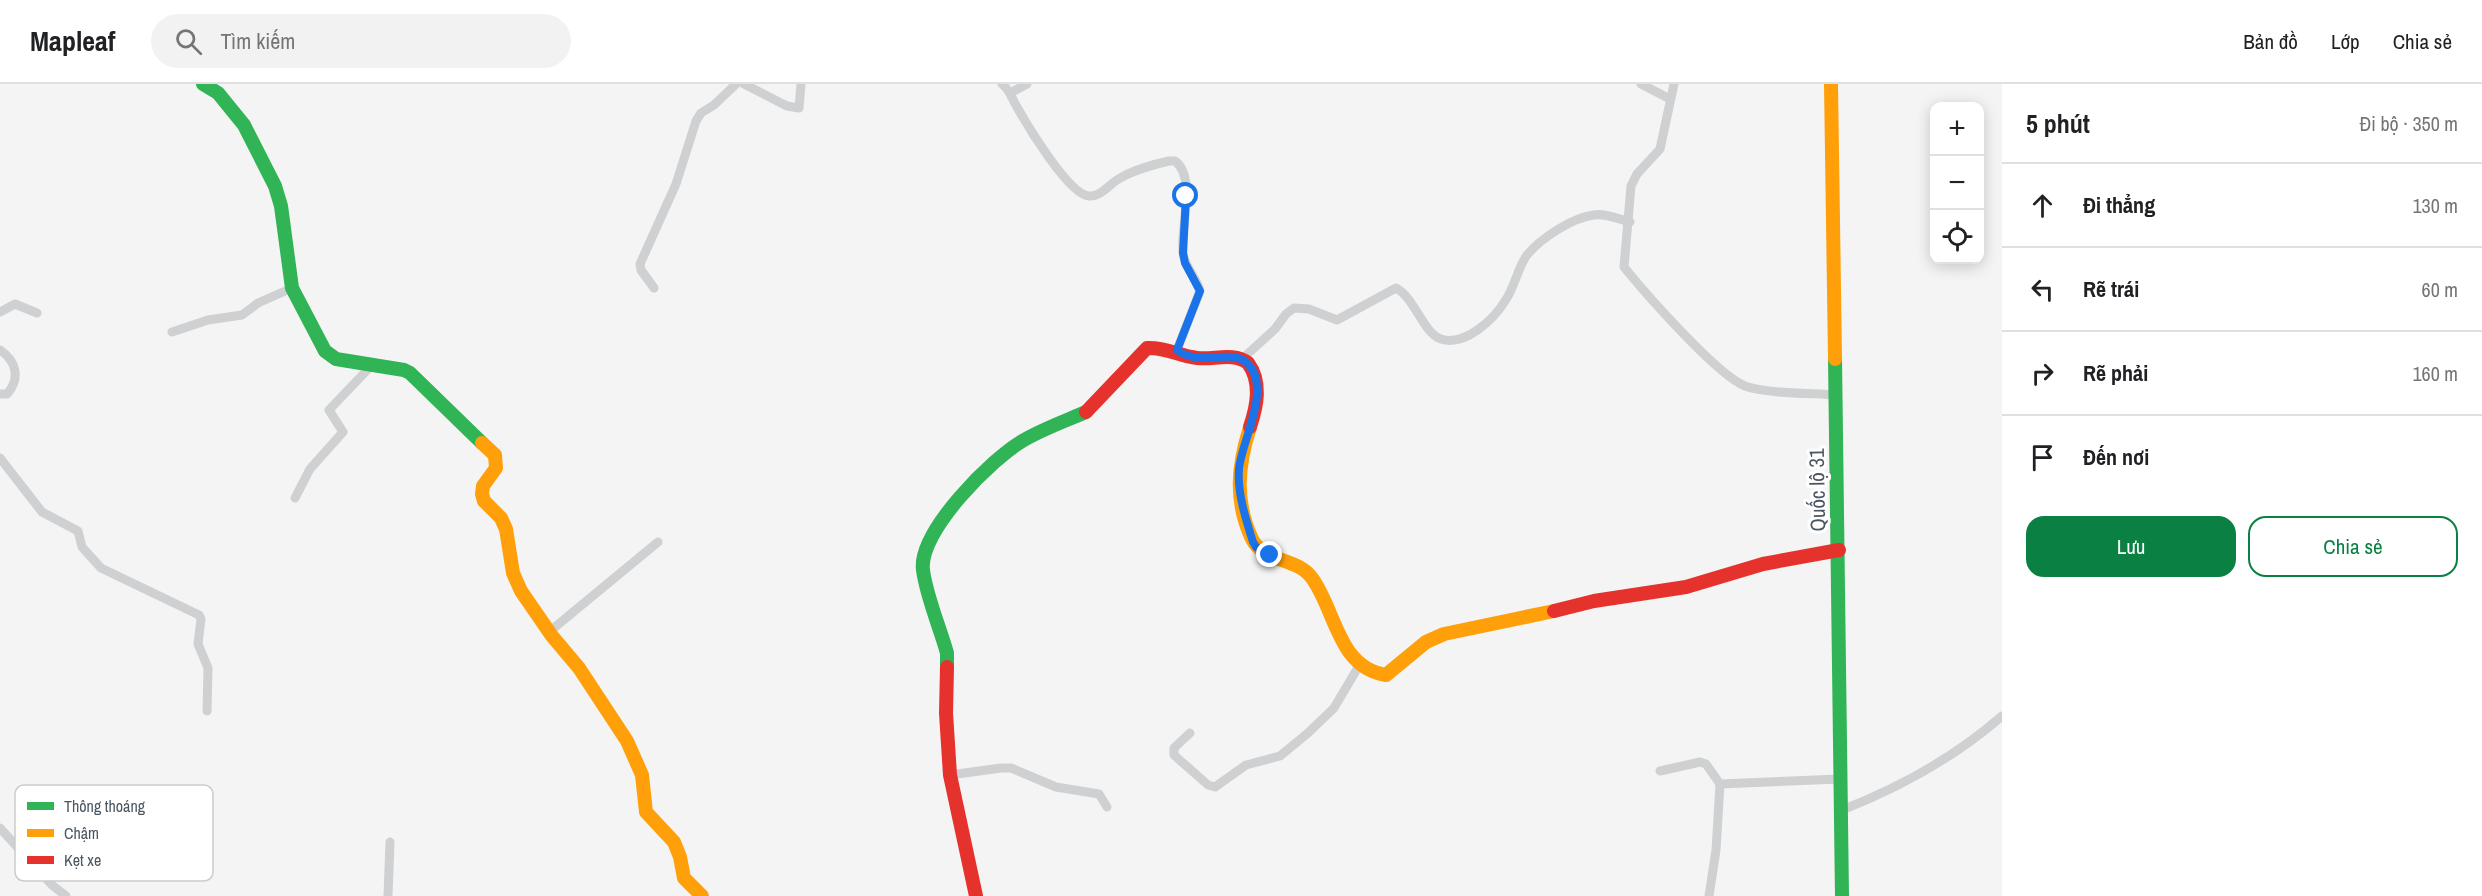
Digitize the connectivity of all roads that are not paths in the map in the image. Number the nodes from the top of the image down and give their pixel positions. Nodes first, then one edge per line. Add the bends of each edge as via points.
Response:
1 (203, 84) edge
2 (736, 84) edge
3 (744, 84) edge
4 (801, 84) edge
5 (1002, 84) edge
6 (1027, 84) edge
7 (1641, 84) edge
8 (1674, 84) edge
9 (1831, 84) edge
10 (1010, 93) junction
11 (1670, 99) junction
12 (1630, 222) junction
13 (292, 288) junction
14 (654, 288) dead end
15 (0, 312) edge
16 (37, 313) dead end
17 (172, 332) dead end
18 (0, 350) edge
19 (1177, 350) junction
20 (1242, 359) junction
21 (371, 366) junction
22 (0, 394) edge
23 (1837, 395) junction
24 (0, 458) edge
25 (295, 498) dead end
26 (658, 542) dead end
27 (1839, 550) junction
28 (549, 632) junction
29 (1360, 664) junction
30 (207, 711) dead end
31 (2002, 716) edge
32 (1190, 733) dead end
33 (1660, 771) dead end
34 (950, 775) junction
35 (1840, 779) junction
36 (1720, 784) junction
37 (1107, 807) dead end
38 (1842, 810) junction
39 (0, 828) edge
40 (390, 842) dead end
41 (15, 844) edge
42 (49, 881) edge
43 (66, 896) edge
44 (388, 896) edge
45 (702, 896) edge
46 (975, 896) edge
47 (1708, 896) edge
48 (1842, 896) edge

1 - 13 main road via 228,103 248,132 275,186
2 - 14 street via 701,113 693,128 676,184 640,264
3 - 4 street via 799,108
5 - 10 street
6 - 10 street
7 - 11 street
8 - 11 street
9 - 23 main road, Quốc lộ 31
10 - 19 street via 1049,156 1081,194 1100,193 1128,174 1169,160 1182,168 1186,196 1183,253 1200,291
11 - 12 street via 1660,149 1634,179
12 - 20 street via 1594,215 1557,230 1526,257 1505,302 1492,317 1462,338 1444,340 1433,334 1396,288 1337,320 1309,309 1294,308
12 - 23 street via 1624,267 1705,354 1737,382 1754,388
13 - 17 street via 242,315 208,320
13 - 21 main road via 325,351 336,359
15 - 16 street via 15,304
18 - 22 street via 11,359 15,375 7,394
19 - 20 main road via 1194,358
19 - 34 main road via 1148,348 1087,411 1022,441 979,476 956,501 927,547 923,568 947,653
20 - 29 main road via 1256,377 1254,418 1239,473 1253,542 1261,551 1307,572 1337,631
21 - 25 street via 329,410 343,432 310,469
21 - 28 main road via 411,373 495,455 496,468 483,486 484,501 501,518 513,573
23 - 27 main road, Quốc lộ 31
24 - 30 street via 42,512 78,531 82,547 100,568 199,615 198,644 208,668
26 - 28 street
27 - 29 main road via 1763,564 1686,587 1626,595 1459,630 1426,642 1386,675
27 - 35 main road, Quốc lộ 31
28 - 45 main road via 579,668 627,741 642,774 646,812 674,842 684,878
29 - 32 street via 1334,708 1308,733 1280,756 1246,765 1219,785 1208,785 1174,755 1174,748
31 - 38 street via 1932,768
33 - 36 street via 1700,762 1706,764
34 - 37 street via 1011,768 1056,786 1099,795
34 - 46 main road
35 - 36 street
35 - 38 main road, Quốc lộ 31
36 - 47 street via 1716,850
38 - 48 main road, Quốc lộ 31
39 - 41 street
40 - 44 street
42 - 43 street

